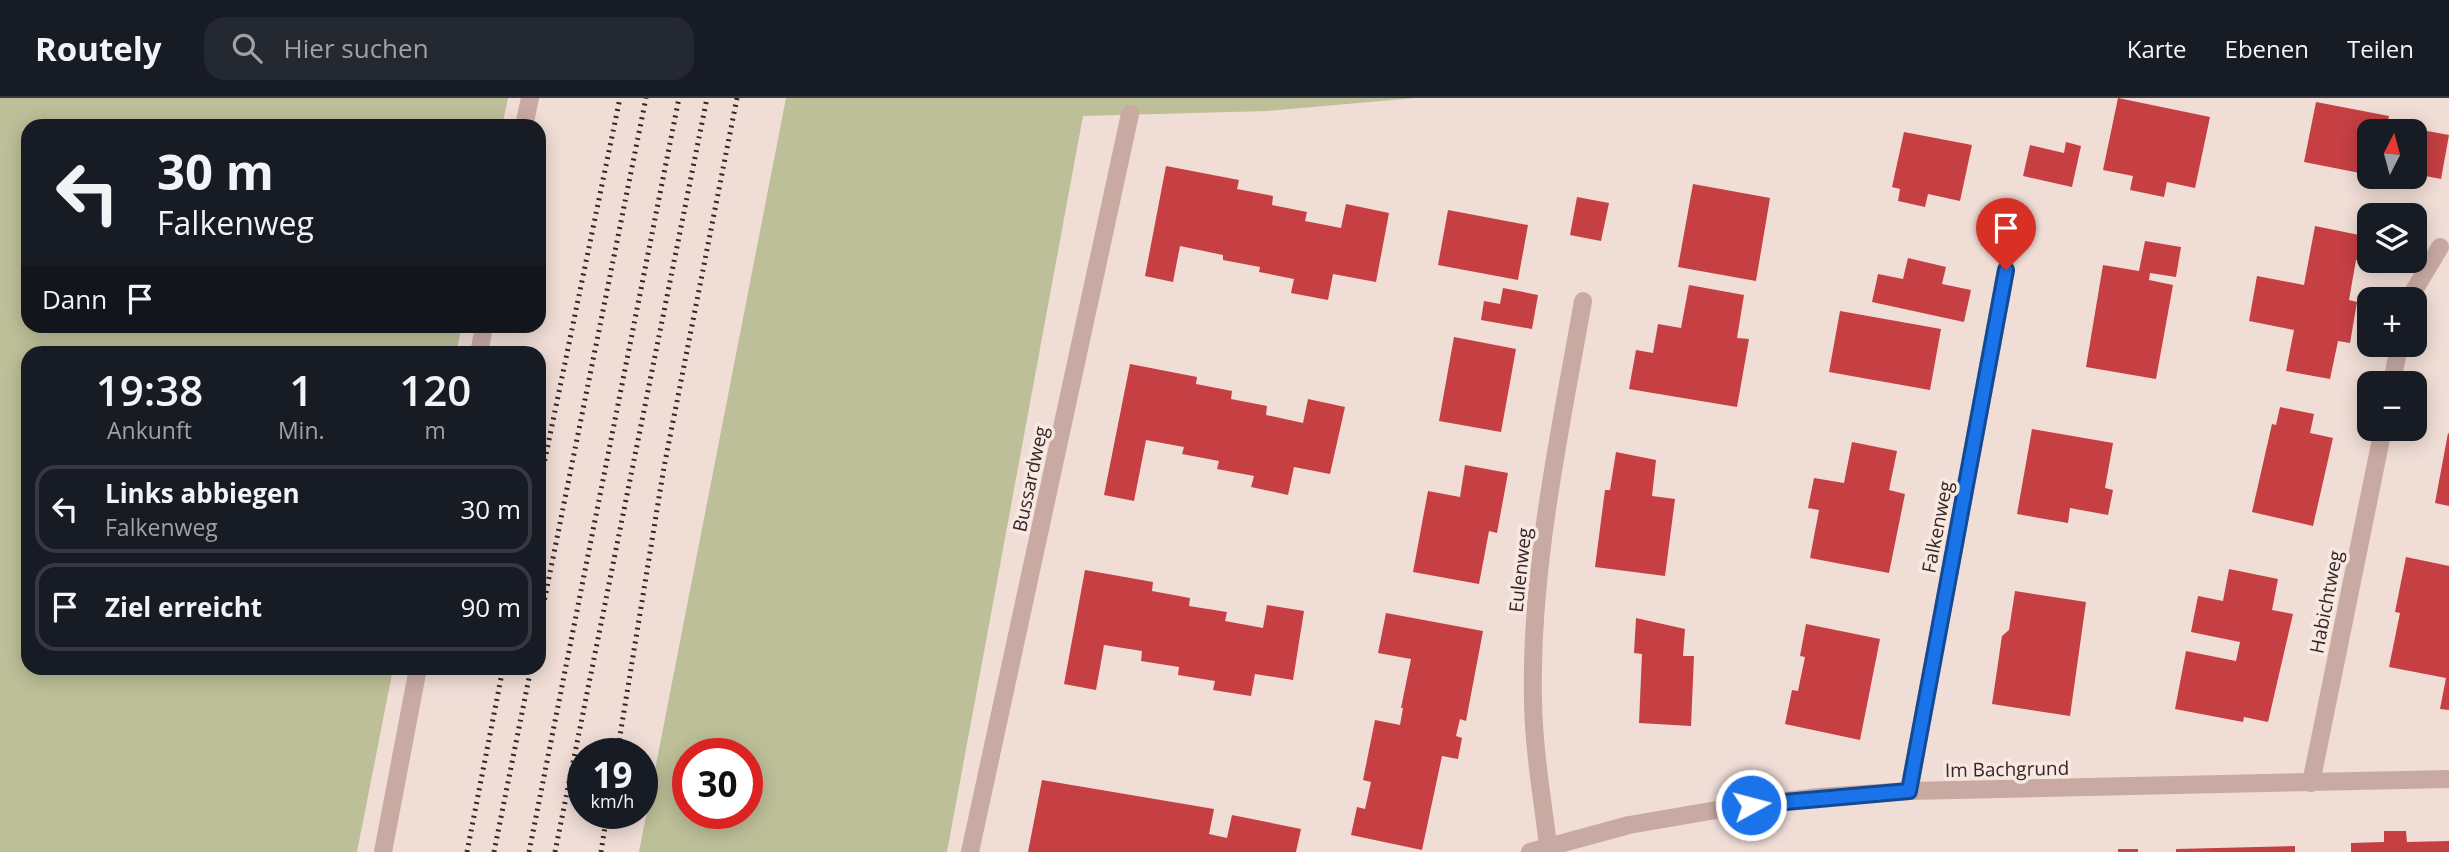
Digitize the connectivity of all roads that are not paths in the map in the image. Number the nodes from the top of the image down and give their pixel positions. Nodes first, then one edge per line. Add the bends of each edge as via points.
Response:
1 (530, 98) edge
2 (1130, 114) dead end
3 (526, 119) edge
4 (2440, 247) dead end
5 (2006, 270) dead end
6 (2416, 287) edge
7 (1583, 301) dead end
8 (2381, 441) edge
9 (417, 675) edge
10 (2449, 779) edge
11 (2311, 783) junction
12 (1909, 791) junction
13 (1548, 845) junction
14 (383, 852) edge
15 (970, 852) edge
16 (1530, 852) edge

1 - 3 street
2 - 15 street, Bussardweg
4 - 6 street
5 - 12 street, Falkenweg
7 - 13 street, Eulenweg via 1547,510 1535,632 1535,739
8 - 11 street, Habichtweg
9 - 14 street
10 - 11 street, Im Bachgrund
11 - 12 street, Im Bachgrund
12 - 13 street, Im Bachgrund via 1728,808
13 - 16 street, Im Bachgrund

